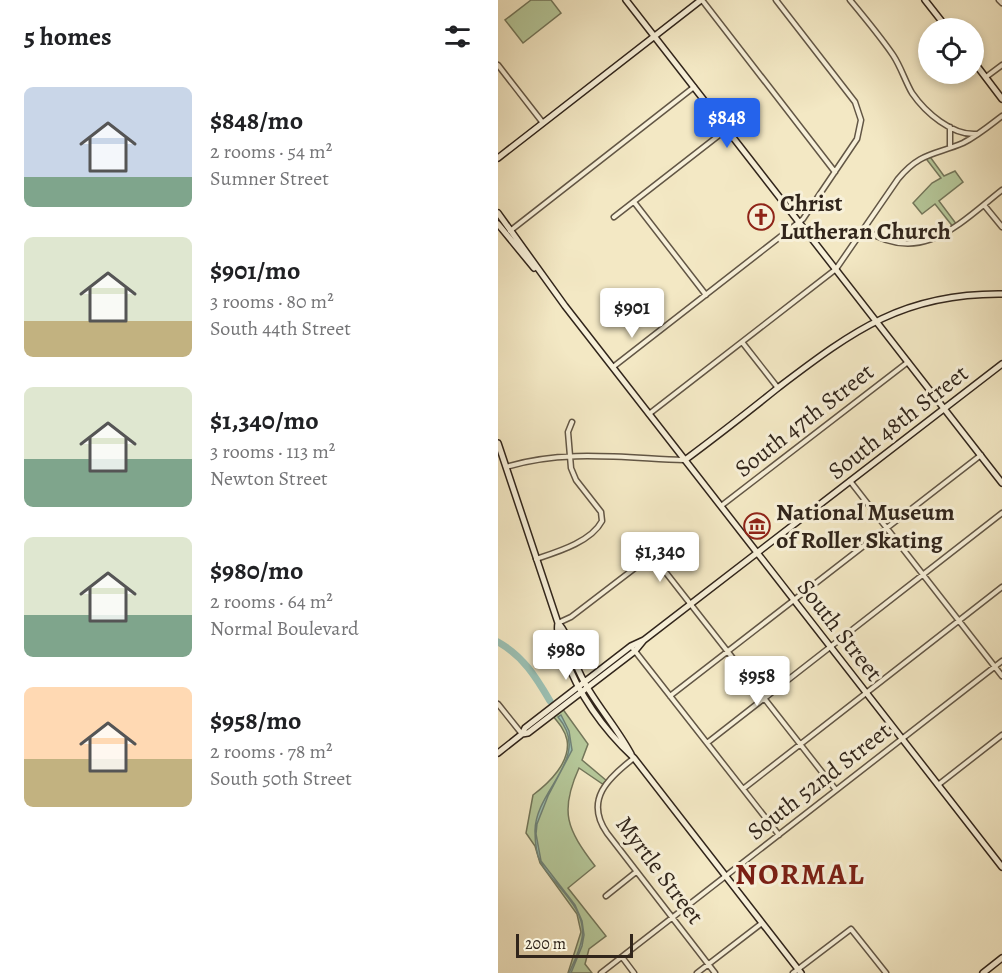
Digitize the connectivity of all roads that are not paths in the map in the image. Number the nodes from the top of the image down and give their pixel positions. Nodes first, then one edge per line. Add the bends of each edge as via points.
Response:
1 (626, 0) edge
2 (701, 0) edge
3 (776, 0) edge
4 (850, 0) edge
5 (925, 0) edge
6 (939, 18) edge
7 (654, 36) junction
8 (498, 65) edge
9 (1002, 65) edge
10 (984, 75) edge
11 (986, 78) junction
12 (694, 87) junction
13 (1002, 99) edge
14 (1002, 116) edge
15 (543, 123) junction
16 (950, 126) junction
17 (727, 129) junction
18 (982, 131) junction
19 (950, 147) junction
20 (498, 158) edge
21 (836, 172) junction
22 (1002, 190) edge
23 (634, 202) junction
24 (984, 205) junction
25 (498, 213) edge
26 (614, 218) dead end
27 (800, 222) junction
28 (498, 224) edge
29 (1002, 227) edge
30 (864, 229) junction
31 (508, 232) junction
32 (836, 269) junction
33 (1002, 294) edge
34 (706, 295) junction
35 (876, 321) junction
36 (742, 342) junction
37 (908, 362) junction
38 (1002, 364) edge
39 (613, 367) junction
40 (778, 388) junction
41 (944, 409) junction
42 (649, 414) junction
43 (572, 422) dead end
44 (498, 443) edge
45 (981, 455) junction
46 (570, 456) junction
47 (685, 460) junction
48 (506, 467) junction
49 (850, 481) junction
50 (1002, 483) edge
51 (721, 506) junction
52 (1002, 513) edge
53 (886, 528) junction
54 (757, 553) junction
55 (536, 559) junction
56 (922, 574) junction
57 (1002, 587) edge
58 (794, 599) junction
59 (691, 604) junction
60 (958, 620) junction
61 (558, 623) junction
62 (830, 646) junction
63 (633, 648) junction
64 (728, 651) junction
65 (1002, 661) edge
66 (995, 667) junction
67 (1002, 676) edge
68 (585, 685) junction
69 (580, 690) junction
70 (866, 692) junction
71 (670, 696) junction
72 (764, 698) junction
73 (498, 704) edge
74 (522, 734) junction
75 (1002, 735) edge
76 (902, 738) junction
77 (706, 743) junction
78 (800, 744) junction
79 (498, 753) edge
80 (634, 758) junction
81 (938, 785) junction
82 (743, 789) junction
83 (836, 790) junction
84 (779, 835) junction
85 (1002, 867) edge
86 (636, 872) junction
87 (726, 876) junction
88 (606, 896) dead end
89 (673, 918) junction
90 (762, 923) junction
91 (622, 957) junction
92 (1002, 958) edge
93 (709, 964) junction
94 (798, 972) edge
95 (601, 973) edge
96 (634, 973) edge
97 (697, 973) edge
98 (716, 973) edge
99 (886, 973) edge
100 (983, 973) edge

1 - 7 main road
2 - 7 main road
2 - 21 street
3 - 21 street via 860,113 857,139
4 - 16 street via 893,55 918,100
5 - 6 main road
7 - 12 main road
7 - 15 main road
8 - 15 street
9 - 11 street
10 - 11 main road
11 - 13 main road
12 - 17 main road
12 - 31 street
14 - 18 street
15 - 20 main road
16 - 18 street via 971,134
16 - 19 street
17 - 23 street
17 - 27 main road
18 - 19 street
19 - 30 street via 909,166
21 - 27 street
22 - 24 street
23 - 26 street
23 - 34 street
24 - 29 street
24 - 30 street via 946,233 919,243 889,242
25 - 31 main road, South Street
27 - 32 main road
27 - 34 street
28 - 31 main road, South Street
30 - 32 street
31 - 39 main road, South Street
32 - 35 main road
32 - 36 street
33 - 35 main road via 964,295 929,302
34 - 39 street
35 - 37 main road
35 - 40 main road via 837,343
36 - 40 street
36 - 42 street
37 - 41 main road
37 - 51 street, South 47th Street
38 - 41 main road, South 48th Street
39 - 42 main road, South Street
40 - 47 main road
41 - 45 main road
41 - 49 main road, South 48th Street
42 - 47 main road, South Street
43 - 46 street via 568,432
44 - 48 main road
45 - 50 main road
45 - 53 street
46 - 47 street
46 - 48 street
46 - 55 street via 573,474 600,510 602,521 574,545
47 - 51 main road, South Street
48 - 55 main road
49 - 53 street
49 - 54 main road, South 48th Street
51 - 54 main road, South Street
52 - 56 street
53 - 56 street
53 - 58 street
54 - 58 main road, South Street
54 - 59 main road, South 48th Street
55 - 61 main road
56 - 60 street
56 - 62 street
57 - 60 street
58 - 62 main road, South Street
58 - 64 street
59 - 61 street via 650,553 571,617
59 - 63 main road, South 48th Street
59 - 64 street
60 - 66 street
60 - 70 street
61 - 68 main road
61 - 69 main road via 557,634
62 - 70 main road, South Street
62 - 72 street
63 - 68 main road, South 48th Street
63 - 71 street
64 - 71 street
64 - 72 street
65 - 66 street, South 52nd Street
66 - 67 street
66 - 76 street, South 52nd Street
68 - 69 main road, South 48th Street
68 - 80 main road
69 - 74 main road, South 48th Street
69 - 80 main road via 601,722
70 - 76 main road, South Street
70 - 78 street
71 - 77 street
72 - 77 street
72 - 78 street
73 - 74 street
74 - 79 main road, South 48th Street
75 - 81 street
76 - 81 main road, South Street
76 - 83 street, South 52nd Street
77 - 82 street
78 - 82 street
78 - 83 street
80 - 86 street, Myrtle Street via 604,785 598,808 603,828
80 - 87 main road
81 - 85 main road, South Street
82 - 84 street
83 - 84 street, South 52nd Street
84 - 87 street, South 52nd Street
86 - 88 street
86 - 89 street, Myrtle Street
87 - 89 street, South 52nd Street
87 - 90 main road
89 - 91 street, South 52nd Street
89 - 93 street, Myrtle Street
90 - 93 street
90 - 94 main road
91 - 95 street, South 52nd Street
91 - 96 street
92 - 100 main road
93 - 97 street
93 - 98 street, Myrtle Street
94 - 99 street via 851,929

